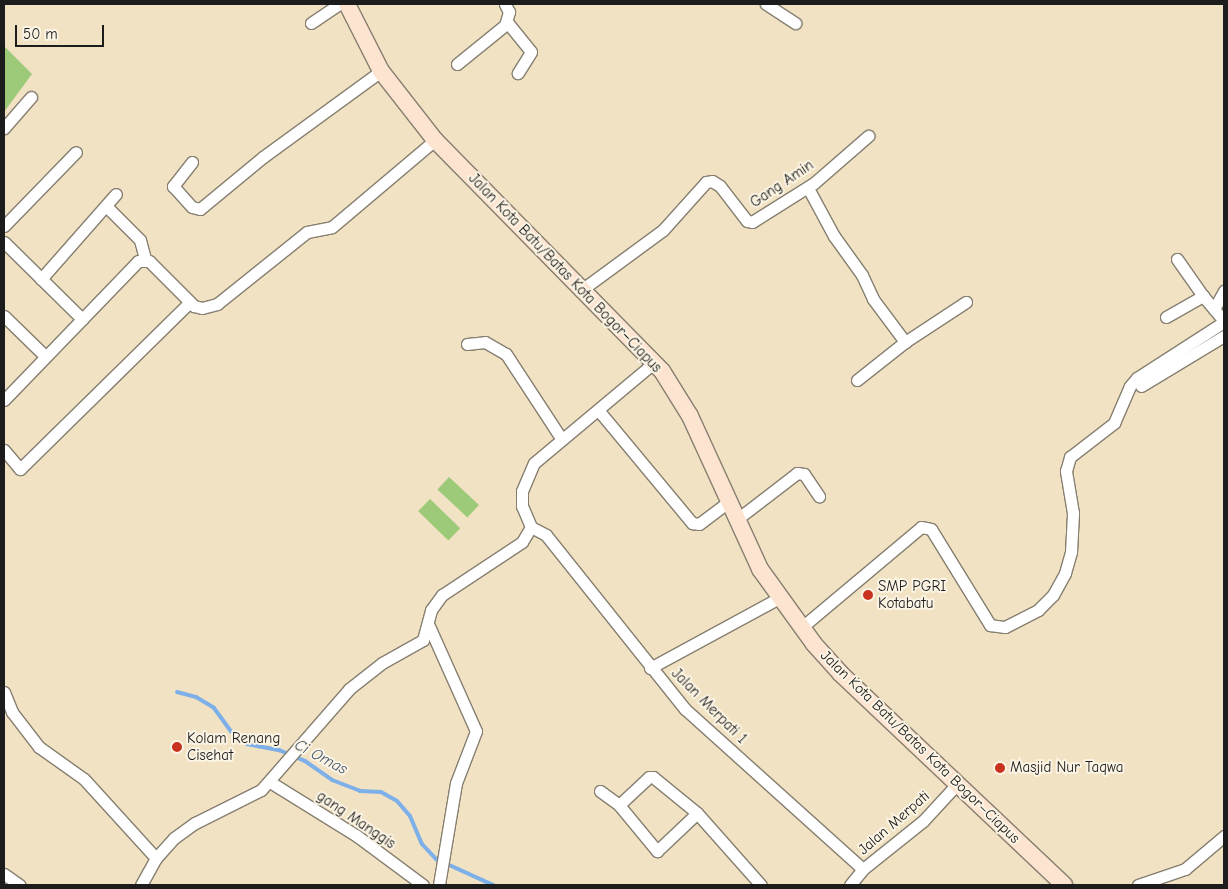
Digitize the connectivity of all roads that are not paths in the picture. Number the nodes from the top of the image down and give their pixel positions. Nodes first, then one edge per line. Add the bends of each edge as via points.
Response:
1 (339, 4) edge
2 (347, 4) edge
3 (505, 4) edge
4 (766, 4) edge
5 (507, 22) junction
6 (311, 23) dead end
7 (795, 23) dead end
8 (457, 64) dead end
9 (381, 71) junction
10 (518, 73) dead end
11 (32, 97) dead end
12 (4, 128) edge
13 (868, 136) dead end
14 (435, 140) junction
15 (76, 152) dead end
16 (192, 162) dead end
17 (808, 188) junction
18 (116, 194) dead end
19 (106, 206) junction
20 (4, 226) edge
21 (4, 242) edge
22 (145, 259) junction
23 (1177, 259) dead end
24 (40, 279) junction
25 (580, 291) junction
26 (1224, 291) edge
27 (1203, 296) junction
28 (966, 302) dead end
29 (189, 303) junction
30 (1214, 309) junction
31 (1166, 317) dead end
32 (82, 319) junction
33 (5, 321) edge
34 (1224, 322) edge
35 (1224, 336) edge
36 (905, 342) junction
37 (467, 344) dead end
38 (44, 356) junction
39 (655, 362) junction
40 (857, 380) dead end
41 (1141, 386) dead end
42 (4, 400) edge
43 (599, 411) junction
44 (561, 438) junction
45 (4, 450) edge
46 (819, 496) dead end
47 (729, 501) junction
48 (736, 520) junction
49 (531, 527) junction
50 (779, 598) junction
51 (428, 626) junction
52 (802, 627) junction
53 (650, 668) junction
54 (4, 692) edge
55 (270, 782) junction
56 (956, 784) junction
57 (600, 792) dead end
58 (619, 805) junction
59 (697, 813) junction
60 (1224, 836) edge
61 (156, 858) junction
62 (864, 869) junction
63 (4, 874) edge
64 (440, 879) edge
65 (20, 885) edge
66 (141, 885) edge
67 (423, 885) edge
68 (761, 885) edge
69 (850, 885) edge
70 (1064, 885) edge
71 (1138, 885) edge

1 - 6 street
2 - 9 main road, Jalan Kota Batu/Batas Kota Bogor–Ciapus
3 - 5 street via 509,12
4 - 7 street
5 - 8 street
5 - 10 street via 531,52
9 - 14 main road, Jalan Kota Batu/Batas Kota Bogor–Ciapus
9 - 16 street via 198,209 192,207 173,186
11 - 12 street
13 - 17 street, Gang Amin
14 - 25 main road, Jalan Kota Batu/Batas Kota Bogor–Ciapus
14 - 29 street via 332,227 307,232 225,300 202,308
15 - 20 street
17 - 25 street, Gang Amin via 750,223 720,186 712,181 706,182 663,230
17 - 36 street via 834,236
18 - 19 street
19 - 22 street via 140,240
19 - 24 street
21 - 24 street
22 - 29 street
22 - 32 street via 138,262
23 - 27 street
24 - 32 street
25 - 39 main road, Jalan Kota Batu/Batas Kota Bogor–Ciapus
26 - 30 street
27 - 30 street
27 - 31 street
28 - 36 street
29 - 45 street via 20,469
30 - 34 street
32 - 38 street
33 - 38 street
34 - 52 street via 1138,378 1130,386 1114,423 1070,457 1066,471 1073,513 1071,552 1065,573 1053,595 1038,610 1005,627 990,625 931,530 921,527
35 - 41 street
36 - 40 street
37 - 44 street via 485,342 506,354
38 - 42 street
39 - 43 street
39 - 47 main road, Jalan Kota Batu/Batas Kota Bogor–Ciapus via 690,416
43 - 44 street
43 - 47 street via 692,523 699,524
44 - 49 street via 534,462 524,482 522,506
46 - 48 street via 804,474 796,473
47 - 48 main road, Jalan Kota Batu/Batas Kota Bogor–Ciapus
48 - 50 main road, Jalan Kota Batu/Batas Kota Bogor–Ciapus via 760,569
49 - 51 street via 522,542 442,595 431,610
49 - 53 street, Jalan Merpati 1 via 546,534
50 - 52 main road, Jalan Kota Batu/Batas Kota Bogor–Ciapus
50 - 53 street
51 - 55 street via 423,640 382,664 349,689
51 - 64 street via 476,726 475,737 456,783
52 - 56 main road, Jalan Kota Batu/Batas Kota Bogor–Ciapus via 841,674
53 - 62 street, Jalan Merpati 1 via 696,719
54 - 61 street via 15,718 39,747 84,778
55 - 61 street via 252,796 184,830
55 - 67 street, gang Manggis via 356,836
56 - 62 street, Jalan Merpati via 923,821
56 - 70 main road, Jalan Kota Batu/Batas Kota Bogor–Ciapus
57 - 58 street
58 - 59 street via 651,776
58 - 59 street via 657,851
59 - 68 street
60 - 71 street via 1184,868
61 - 66 street
62 - 69 street, Jalan Merpati
63 - 65 street

